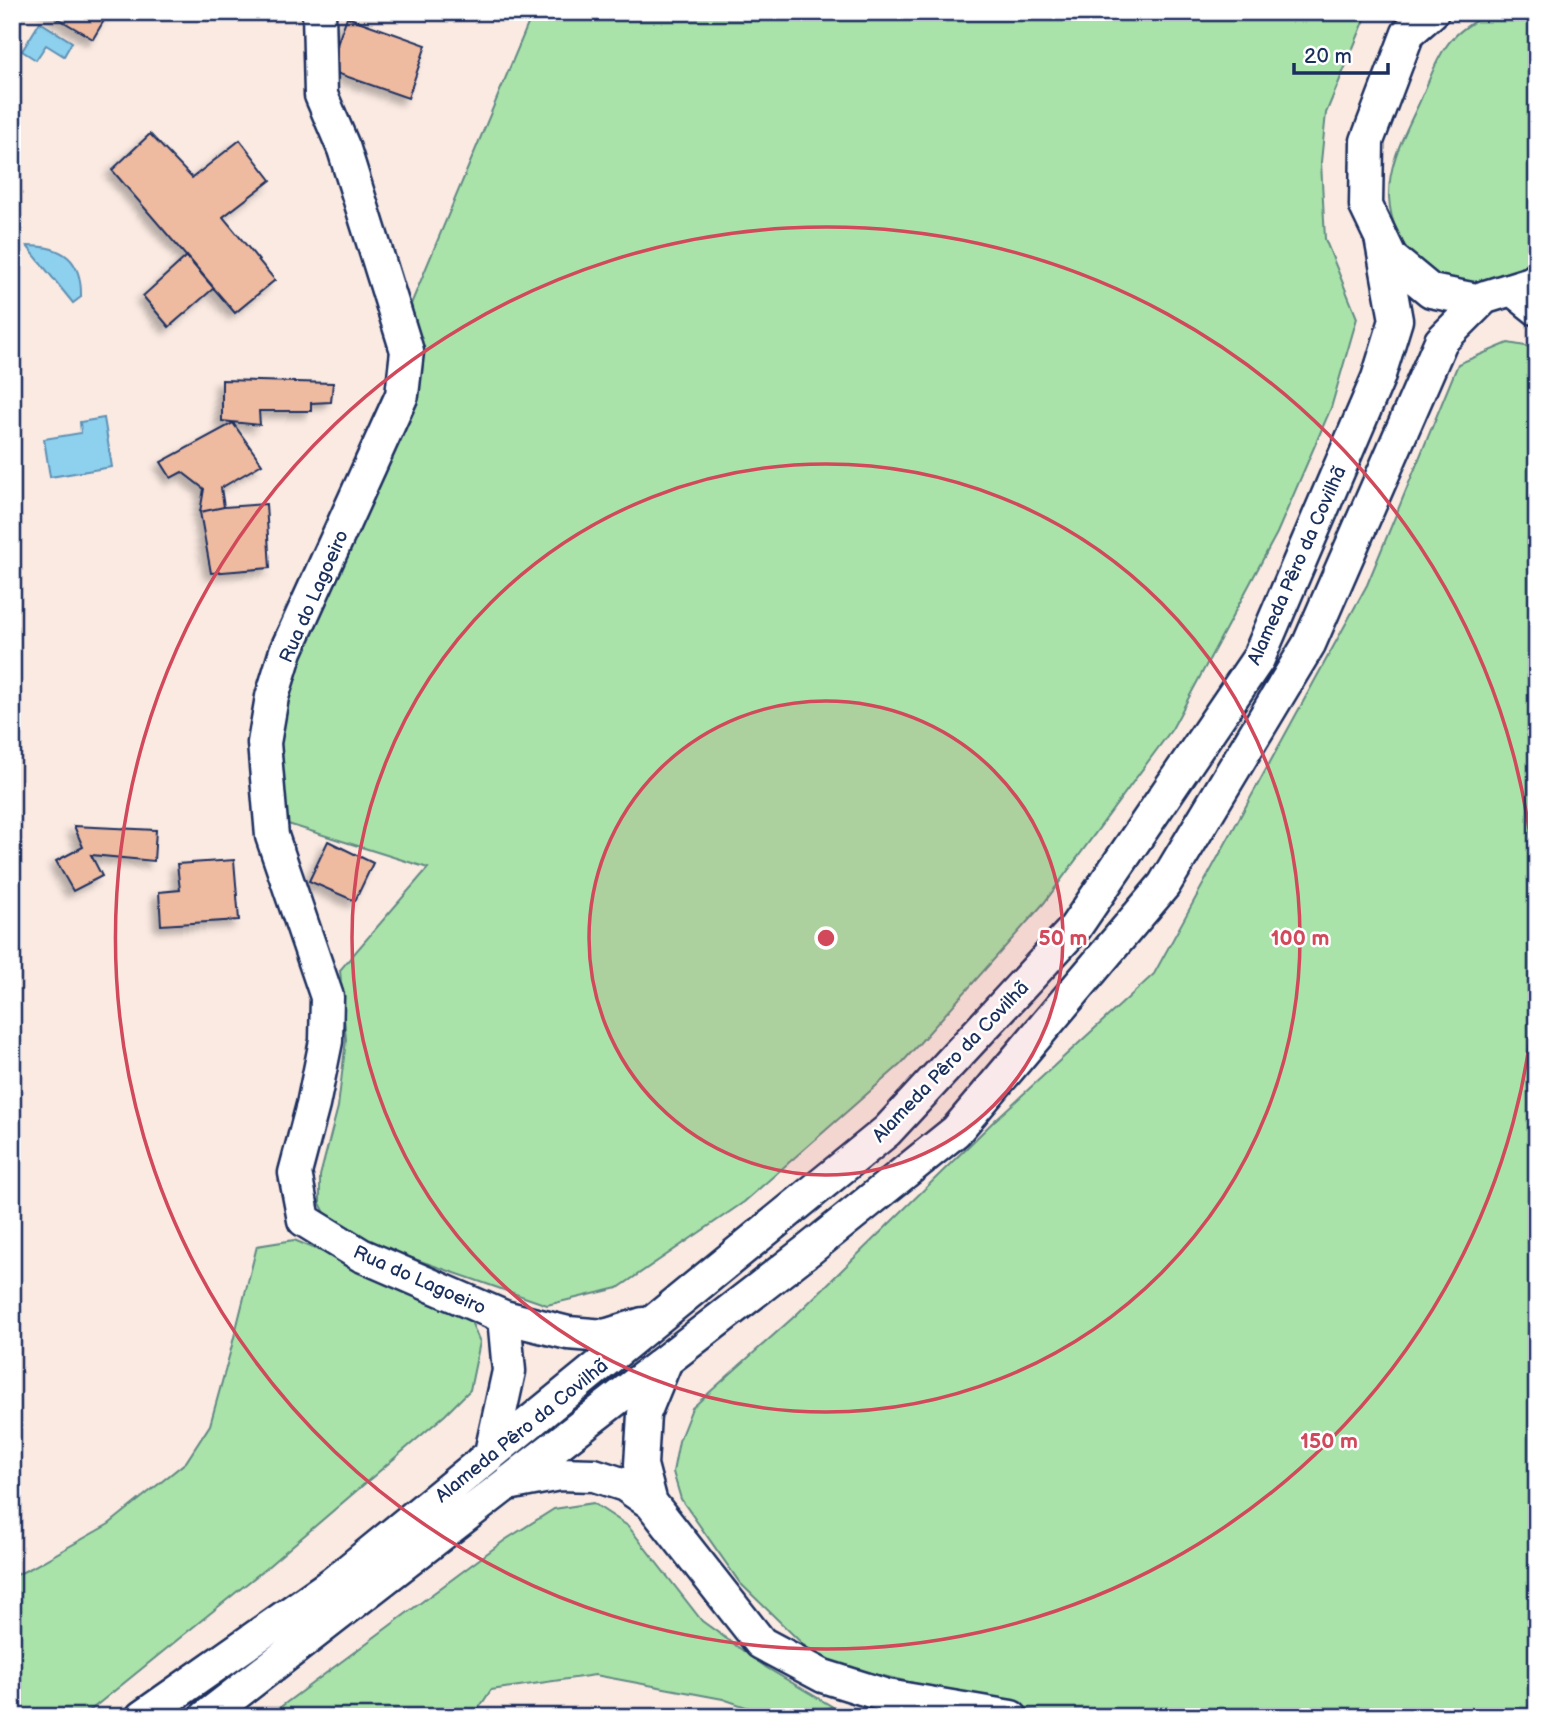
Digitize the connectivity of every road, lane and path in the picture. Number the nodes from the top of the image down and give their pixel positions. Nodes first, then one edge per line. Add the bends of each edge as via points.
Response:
1 (319, 12) edge
2 (1432, 12) edge
3 (1409, 23) edge
4 (1381, 237) junction
5 (1511, 288) edge
6 (1537, 309) edge
7 (504, 1317) junction
8 (654, 1321) junction
9 (666, 1362) junction
10 (491, 1453) junction
11 (508, 1484) junction
12 (652, 1503) junction
13 (142, 1717) edge
14 (206, 1717) edge
15 (1011, 1717) edge

1 - 7 street, Rua do Lagoeiro via 321,95 344,149 407,351 402,395 286,652 264,743 272,836 327,996 326,1041 295,1173 304,1220 361,1255
2 - 3 street
3 - 4 street via 1367,141 1366,205
4 - 5 street via 1391,258 1431,291 1476,300
4 - 8 street, Alameda Pêro da Covilhã via 1396,320 1378,378 1258,659 1075,928 887,1131
5 - 6 street
5 - 9 street, Alameda Pêro da Covilhã via 1441,341 1309,645 1164,885 956,1131
7 - 8 street, Rua do Lagoeiro via 568,1333 604,1336
7 - 10 street, Rua do Lagoeiro via 509,1371
8 - 10 street, Alameda Pêro da Covilhã
9 - 11 street, Alameda Pêro da Covilhã
9 - 12 street via 644,1414 641,1465
10 - 13 street, Alameda Pêro da Covilhã via 332,1583
11 - 12 street via 559,1474 594,1475 625,1485
11 - 14 street, Alameda Pêro da Covilhã
12 - 15 street via 761,1643 823,1676 887,1696

